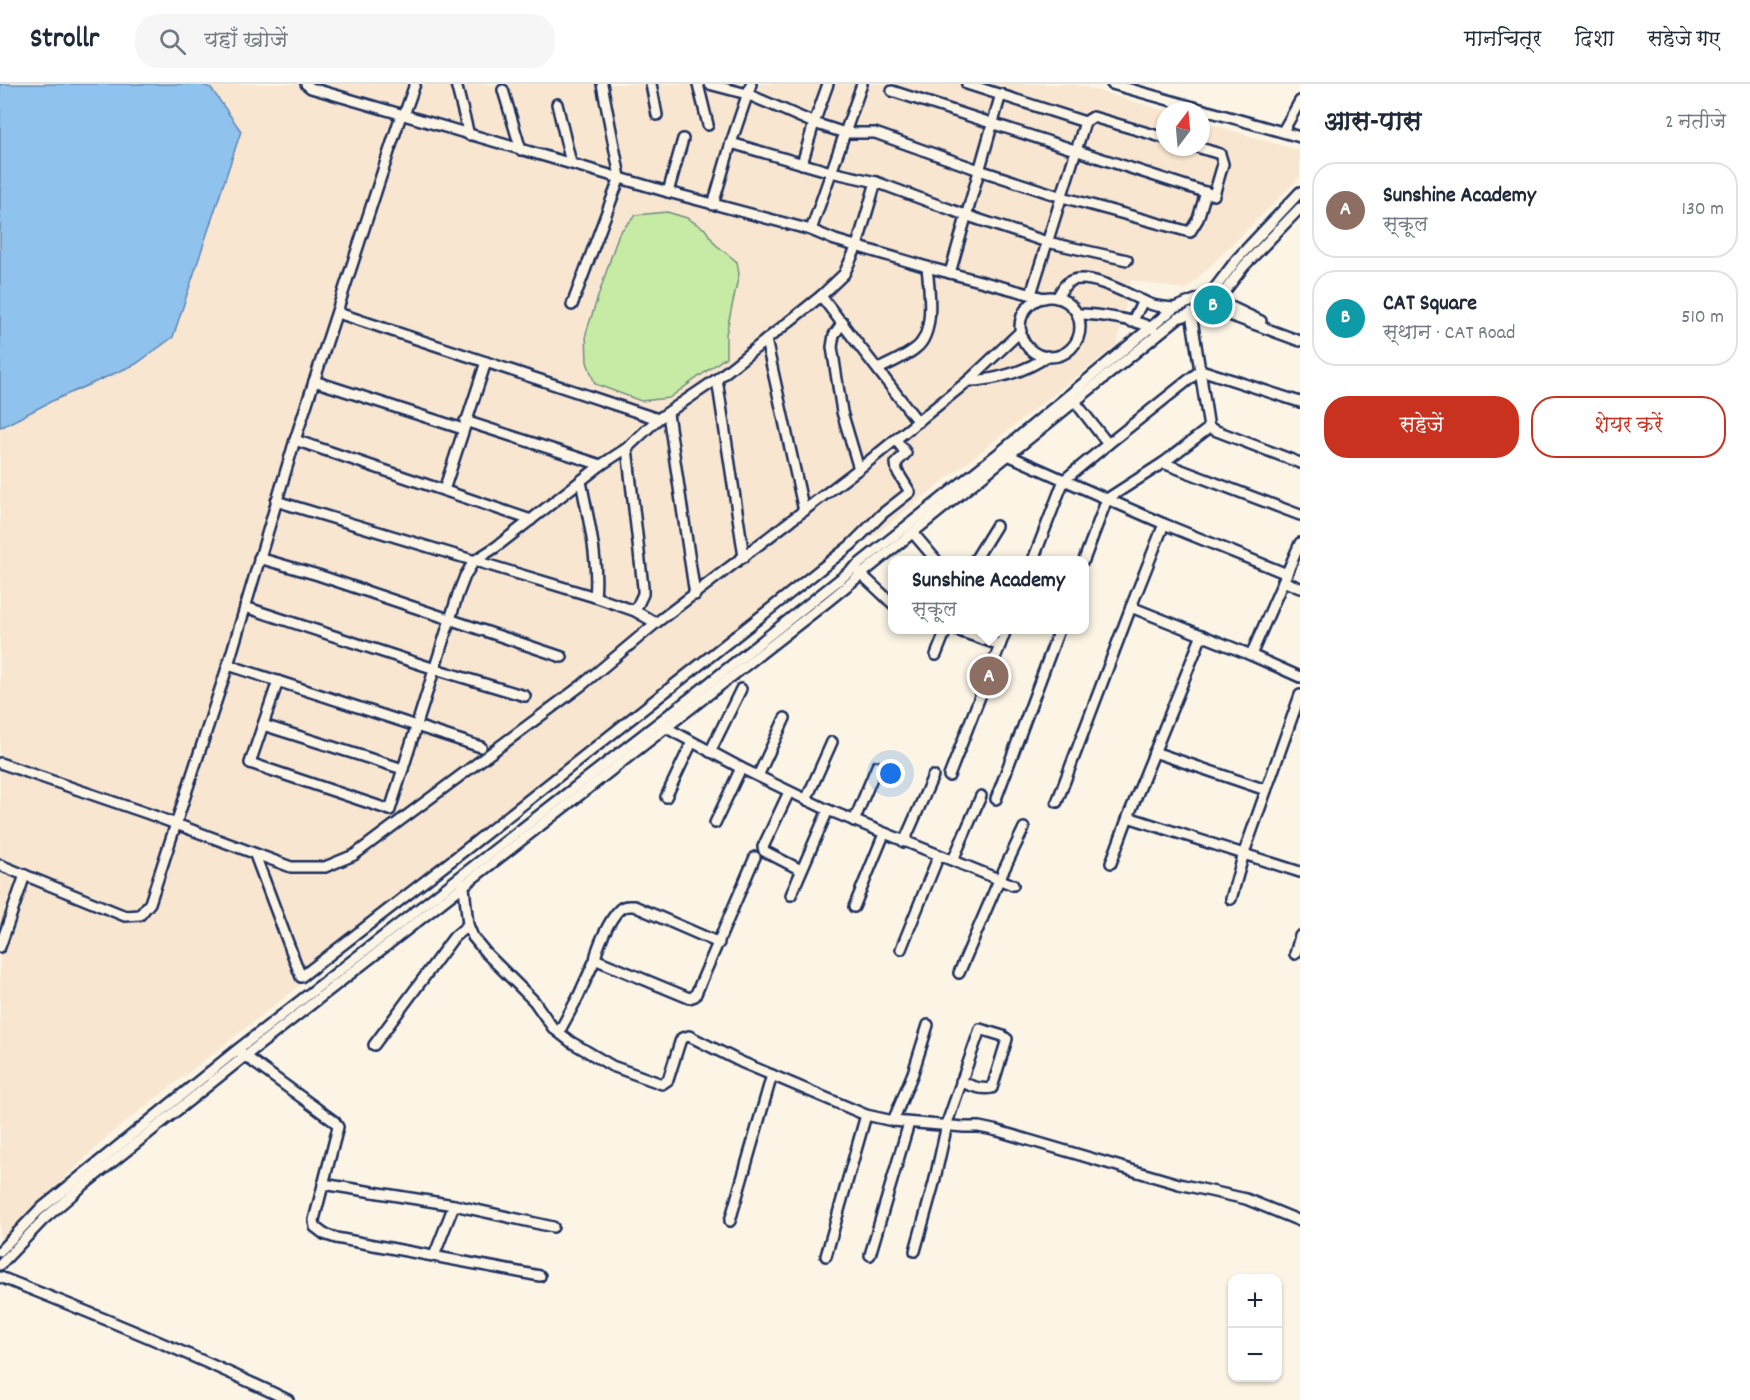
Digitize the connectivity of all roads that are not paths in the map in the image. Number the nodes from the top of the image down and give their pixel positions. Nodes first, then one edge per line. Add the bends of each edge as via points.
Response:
1 (306, 84) edge
2 (415, 84) edge
3 (456, 84) edge
4 (602, 84) edge
5 (651, 84) edge
6 (698, 84) edge
7 (751, 84) edge
8 (828, 84) edge
9 (862, 84) edge
10 (967, 84) edge
11 (1116, 84) edge
12 (712, 85) edge
13 (502, 90) dead end
14 (892, 91) dead end
15 (747, 94) junction
16 (1001, 94) junction
17 (1300, 101) edge
18 (557, 104) dead end
19 (403, 115) junction
20 (657, 115) dead end
21 (1085, 122) junction
22 (814, 123) junction
23 (993, 123) junction
24 (708, 125) dead end
25 (1283, 131) junction
26 (845, 133) junction
27 (469, 135) junction
28 (1156, 135) edge
29 (1300, 137) edge
30 (683, 139) dead end
31 (730, 143) junction
32 (521, 150) junction
33 (1077, 150) junction
34 (1210, 151) edge
35 (571, 163) junction
36 (802, 164) junction
37 (979, 170) junction
38 (831, 172) junction
39 (620, 177) junction
40 (876, 182) junction
41 (668, 192) junction
42 (1206, 192) junction
43 (1300, 192) edge
44 (1062, 197) junction
45 (713, 205) junction
46 (1300, 208) edge
47 (965, 215) junction
48 (812, 230) junction
49 (1047, 242) junction
50 (857, 246) junction
51 (1250, 253) junction
52 (1127, 260) dead end
53 (927, 267) junction
54 (950, 273) junction
55 (1020, 291) junction
56 (1031, 294) junction
57 (821, 296) junction
58 (1044, 298) junction
59 (1057, 298) junction
60 (1215, 300) junction
61 (1143, 301) junction
62 (572, 305) dead end
63 (1174, 308) junction
64 (1025, 311) junction
65 (338, 313) junction
66 (1191, 313) junction
67 (1078, 314) junction
68 (843, 322) junction
69 (1132, 322) junction
70 (1021, 331) junction
71 (1155, 331) junction
72 (1298, 336) edge
73 (765, 340) junction
74 (1047, 356) junction
75 (486, 362) junction
76 (878, 369) junction
77 (1201, 370) junction
78 (717, 379) junction
79 (314, 381) junction
80 (968, 381) junction
81 (1072, 398) junction
82 (1300, 402) edge
83 (668, 414) junction
84 (658, 419) junction
85 (918, 422) junction
86 (464, 425) junction
87 (1209, 428) junction
88 (295, 440) junction
89 (896, 440) junction
90 (1108, 444) junction
91 (627, 448) junction
92 (1010, 456) junction
93 (1162, 463) junction
94 (1300, 463) edge
95 (601, 465) junction
96 (859, 469) junction
97 (1064, 480) junction
98 (581, 481) junction
99 (444, 490) junction
100 (1107, 499) junction
101 (276, 501) junction
102 (804, 511) junction
103 (1300, 515) edge
104 (531, 519) junction
105 (1164, 524) junction
106 (996, 526) dead end
107 (913, 533) junction
108 (1300, 543) edge
109 (932, 556) edge
110 (978, 556) edge
111 (1035, 556) edge
112 (1086, 556) edge
113 (744, 557) junction
114 (259, 558) junction
115 (474, 561) junction
116 (857, 571) junction
117 (1285, 578) junction
118 (1300, 588) edge
119 (695, 595) junction
120 (595, 597) junction
121 (888, 599) edge
122 (245, 607) junction
123 (1131, 607) junction
124 (635, 611) junction
125 (451, 619) junction
126 (656, 623) junction
127 (942, 634) edge
128 (968, 634) edge
129 (1004, 634) edge
130 (1058, 634) edge
131 (1202, 635) junction
132 (1000, 645) junction
133 (936, 655) dead end
134 (1251, 655) junction
135 (562, 657) dead end
136 (228, 665) junction
137 (435, 669) junction
138 (1300, 677) edge
139 (278, 681) junction
140 (741, 689) dead end
141 (1300, 695) edge
142 (525, 696) dead end
143 (785, 718) dead end
144 (263, 725) junction
145 (663, 725) junction
146 (417, 726) junction
147 (692, 742) junction
148 (832, 742) dead end
149 (481, 747) dead end
150 (710, 752) junction
151 (1155, 752) junction
152 (0, 763) edge
153 (877, 766) dead end
154 (741, 768) junction
155 (403, 769) junction
156 (758, 776) junction
157 (933, 776) dead end
158 (949, 776) dead end
159 (1266, 790) junction
160 (789, 792) junction
161 (981, 796) dead end
162 (666, 797) dead end
163 (996, 799) dead end
164 (806, 800) junction
165 (1056, 802) dead end
166 (828, 810) junction
167 (1128, 817) junction
168 (854, 821) junction
169 (715, 823) dead end
170 (177, 825) junction
171 (1024, 828) dead end
172 (884, 834) junction
173 (904, 842) junction
174 (1244, 853) junction
175 (255, 855) junction
176 (939, 855) junction
177 (755, 857) dead end
178 (953, 860) junction
179 (1111, 863) dead end
180 (0, 866) edge
181 (801, 870) junction
182 (1300, 872) edge
183 (25, 875) junction
184 (999, 879) junction
185 (460, 883) junction
186 (1013, 885) dead end
187 (791, 896) dead end
188 (1231, 899) dead end
189 (854, 907) dead end
190 (468, 925) junction
191 (1300, 936) edge
192 (719, 943) junction
193 (0, 947) edge
194 (902, 949) dead end
195 (1295, 954) dead end
196 (595, 961) junction
197 (959, 973) dead end
198 (928, 1025) dead end
199 (559, 1032) junction
200 (374, 1045) dead end
201 (241, 1053) junction
202 (772, 1075) junction
203 (961, 1081) junction
204 (866, 1115) junction
205 (893, 1121) junction
206 (909, 1123) junction
207 (947, 1126) junction
208 (323, 1184) junction
209 (454, 1205) junction
210 (730, 1221) dead end
211 (1300, 1221) edge
212 (553, 1227) dead end
213 (0, 1251) edge
214 (915, 1251) dead end
215 (870, 1255) dead end
216 (434, 1256) junction
217 (826, 1256) dead end
218 (0, 1265) edge
219 (540, 1276) dead end
220 (0, 1277) edge
221 (288, 1400) edge

1 - 19 street
2 - 19 street
3 - 27 street
4 - 39 street
5 - 20 street
6 - 24 street
7 - 15 street
8 - 22 street
9 - 26 street
10 - 16 street
11 - 25 street
12 - 15 street
13 - 32 street
14 - 23 street
15 - 22 street
15 - 31 street
16 - 21 street
16 - 23 street
17 - 25 street
18 - 35 street
19 - 27 street
19 - 65 street
21 - 28 street via 1093,117
21 - 33 street
22 - 26 street
22 - 36 street
23 - 33 street
23 - 37 street
25 - 29 street
26 - 37 street via 874,133
26 - 38 street
27 - 32 street
30 - 41 street
31 - 36 street
31 - 45 street
32 - 35 street
33 - 42 street
33 - 44 street
34 - 42 street via 1220,154 1223,164 1214,195
35 - 39 street
36 - 38 street
37 - 44 street
37 - 47 street
38 - 40 street
38 - 48 street
39 - 41 street
39 - 62 street
40 - 47 street
40 - 50 street
41 - 45 street
42 - 44 street via 1190,232
43 - 51 street
44 - 49 street
45 - 48 street
46 - 51 street
47 - 49 street
47 - 54 street
48 - 50 street
49 - 52 street
49 - 56 street
50 - 53 street
50 - 57 street via 844,274
51 - 60 street
53 - 54 street
53 - 76 street via 928,325 921,343
54 - 55 street
55 - 56 street
55 - 64 street
56 - 58 street
57 - 68 street
57 - 73 street
58 - 59 street
58 - 64 street
59 - 61 street via 1066,284 1084,280
59 - 67 street
60 - 63 street via 1183,303
60 - 66 street via 1211,313
60 - 72 street
61 - 63 street
61 - 69 street
63 - 71 street
64 - 70 street
65 - 75 street
65 - 79 street
66 - 71 street
66 - 77 street
67 - 69 street
67 - 74 street via 1077,340 1065,353
68 - 76 street
68 - 96 street via 834,335 832,347 842,412
69 - 71 street
70 - 74 street via 1030,348
70 - 80 street
71 - 81 street
73 - 78 street
73 - 102 street
74 - 80 street via 1035,366
75 - 84 street
75 - 86 street
76 - 85 street
77 - 82 street
77 - 87 street
77 - 90 street
78 - 83 street
78 - 113 street
79 - 86 street
79 - 88 street
80 - 85 street
81 - 90 street
81 - 92 street
81 - 116 street
83 - 84 street
83 - 119 street
84 - 91 street
85 - 89 street
86 - 95 street
86 - 99 street
87 - 93 street
87 - 94 street
88 - 99 street
88 - 101 street
89 - 96 street
89 - 175 street via 906,453 896,463 897,471 910,492 851,545 301,977
90 - 97 street
91 - 95 street
91 - 124 street via 643,587
92 - 97 street
92 - 107 street
93 - 100 street
93 - 103 street
95 - 98 street
96 - 102 street
97 - 100 street
97 - 111 street
98 - 104 street
98 - 120 street via 596,569
99 - 104 street
100 - 105 street
100 - 112 street
101 - 114 street
101 - 115 street
102 - 113 street
104 - 115 street
105 - 117 street
105 - 123 street
106 - 110 street
107 - 109 street
107 - 116 street
108 - 117 street
113 - 119 street
114 - 122 street
114 - 125 street
115 - 120 street
115 - 125 street
116 - 121 street
116 - 145 street
117 - 118 street
117 - 134 street
119 - 126 street
120 - 124 street
122 - 136 street
122 - 137 street
123 - 131 street
123 - 165 street
124 - 126 street
125 - 135 street
125 - 137 street
126 - 175 street via 582,685 354,855 325,867 291,867
127 - 133 street
128 - 132 street
129 - 132 street
130 - 163 street
131 - 134 street
131 - 151 street
132 - 158 street
134 - 138 street
136 - 139 street
136 - 170 street
137 - 142 street
137 - 146 street
139 - 144 street
139 - 146 street
140 - 150 street
141 - 159 street
143 - 156 street
144 - 155 street
144 - 155 street via 250,763 390,810
145 - 147 street
145 - 185 street
146 - 149 street
146 - 155 street
147 - 150 street
147 - 162 street
148 - 164 street
150 - 154 street
151 - 159 street
151 - 167 street
152 - 170 street
153 - 168 street
154 - 156 street
154 - 169 street
156 - 160 street
157 - 173 street
159 - 174 street
160 - 164 street
160 - 181 street via 764,851
161 - 178 street
164 - 166 street
166 - 168 street
166 - 181 street
167 - 174 street
167 - 179 street
168 - 172 street
170 - 175 street
170 - 183 street via 150,903 140,915 125,916
171 - 184 street
172 - 173 street
172 - 189 street
173 - 176 street
174 - 182 street
174 - 188 street
176 - 178 street
176 - 194 street
177 - 192 street
178 - 184 street
180 - 183 street
181 - 187 street
183 - 193 street
184 - 186 street
184 - 197 street
185 - 190 street
185 - 201 street
190 - 199 street via 486,953
190 - 200 street via 454,937
191 - 195 street
192 - 196 street via 695,996 689,998
192 - 196 street via 627,905 620,908 605,932
196 - 199 street
198 - 205 street
199 - 202 street via 612,1066 662,1084 668,1080 682,1038 689,1036
201 - 208 street via 335,1122 338,1127
201 - 213 street via 38,1211
201 - 218 street via 51,1212
202 - 204 street
202 - 210 street
203 - 203 street via 992,1088 1007,1039 980,1029
203 - 207 street
204 - 205 street
204 - 217 street
205 - 206 street
206 - 207 street
206 - 215 street
207 - 211 street via 998,1131 1179,1184 1246,1199
207 - 214 street
208 - 209 street
208 - 216 street via 314,1220 315,1227 324,1234
209 - 212 street
209 - 216 street
216 - 219 street
220 - 221 street via 164,1343

